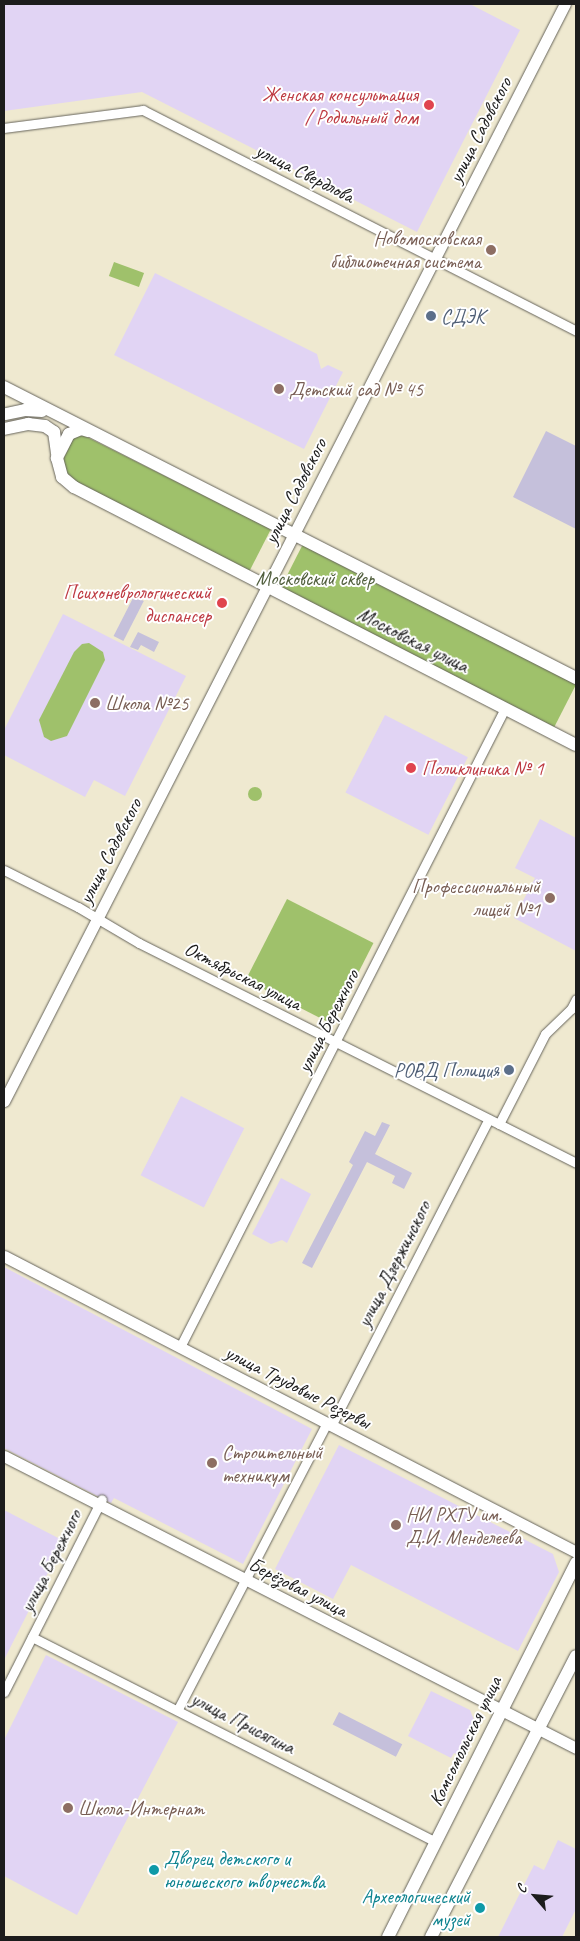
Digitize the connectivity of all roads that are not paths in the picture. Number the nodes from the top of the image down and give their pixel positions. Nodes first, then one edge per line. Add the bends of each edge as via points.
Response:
1 (565, 4) edge
2 (4, 128) edge
3 (434, 259) junction
4 (576, 331) edge
5 (4, 388) edge
6 (50, 412) junction
7 (4, 418) edge
8 (88, 431) junction
9 (57, 458) junction
10 (294, 534) junction
11 (267, 586) junction
12 (576, 678) edge
13 (505, 708) junction
14 (576, 745) edge
15 (4, 870) edge
16 (97, 919) junction
17 (576, 999) edge
18 (337, 1042) junction
19 (4, 1101) edge
20 (489, 1119) junction
21 (499, 1124) junction
22 (576, 1163) edge
23 (4, 1256) edge
24 (180, 1347) junction
25 (329, 1424) junction
26 (4, 1456) edge
27 (100, 1502) junction
28 (576, 1552) edge
29 (576, 1563) edge
30 (244, 1580) junction
31 (32, 1636) junction
32 (576, 1656) edge
33 (4, 1692) edge
34 (178, 1709) junction
35 (501, 1710) junction
36 (538, 1728) junction
37 (576, 1748) edge
38 (436, 1842) junction
39 (388, 1937) edge
40 (431, 1937) edge

1 - 3 street, улица Садовского
2 - 3 street, улица Свердлова via 143,110
3 - 4 street, улица Свердлова
3 - 10 street, улица Садовского
5 - 6 main road, Московская улица
6 - 7 main road via 25,410
6 - 8 main road, Московская улица
7 - 9 main road via 45,426 54,432
8 - 9 main road via 81,429 69,434
8 - 10 main road, Московская улица
9 - 11 main road, Московская улица via 62,477 74,487
10 - 11 street, улица Садовского
10 - 12 main road, Московская улица
11 - 13 main road, Московская улица
11 - 16 street, улица Садовского
13 - 14 main road, Московская улица
13 - 18 street, улица Бережного
15 - 16 street, Октябрьская улица
16 - 18 street, Октябрьская улица
16 - 19 street, улица Садовского
17 - 21 street via 571,1009 545,1034
18 - 20 street, Октябрьская улица
18 - 24 street, улица Бережного
20 - 21 street, Октябрьская улица
20 - 25 street, улица Дзержинского
21 - 22 street, Октябрьская улица
23 - 24 street, улица Трудовые Резервы
24 - 25 street, улица Трудовые Резервы
25 - 28 street, улица Трудовые Резервы
25 - 30 street, улица Дзержинского
26 - 27 street, Берёзовая улица
27 - 30 street, Берёзовая улица
27 - 31 street, улица Бережного
29 - 35 main road, Комсомольская улица
30 - 34 street, улица Дзержинского
30 - 35 street, Берёзовая улица
31 - 33 street, улица Бережного
31 - 34 street, улица Присягина
32 - 36 main road
34 - 38 street, улица Присягина
35 - 36 street, Берёзовая улица
35 - 38 main road, Комсомольская улица
36 - 37 street, Берёзовая улица
36 - 40 main road
38 - 39 main road, Комсомольская улица

